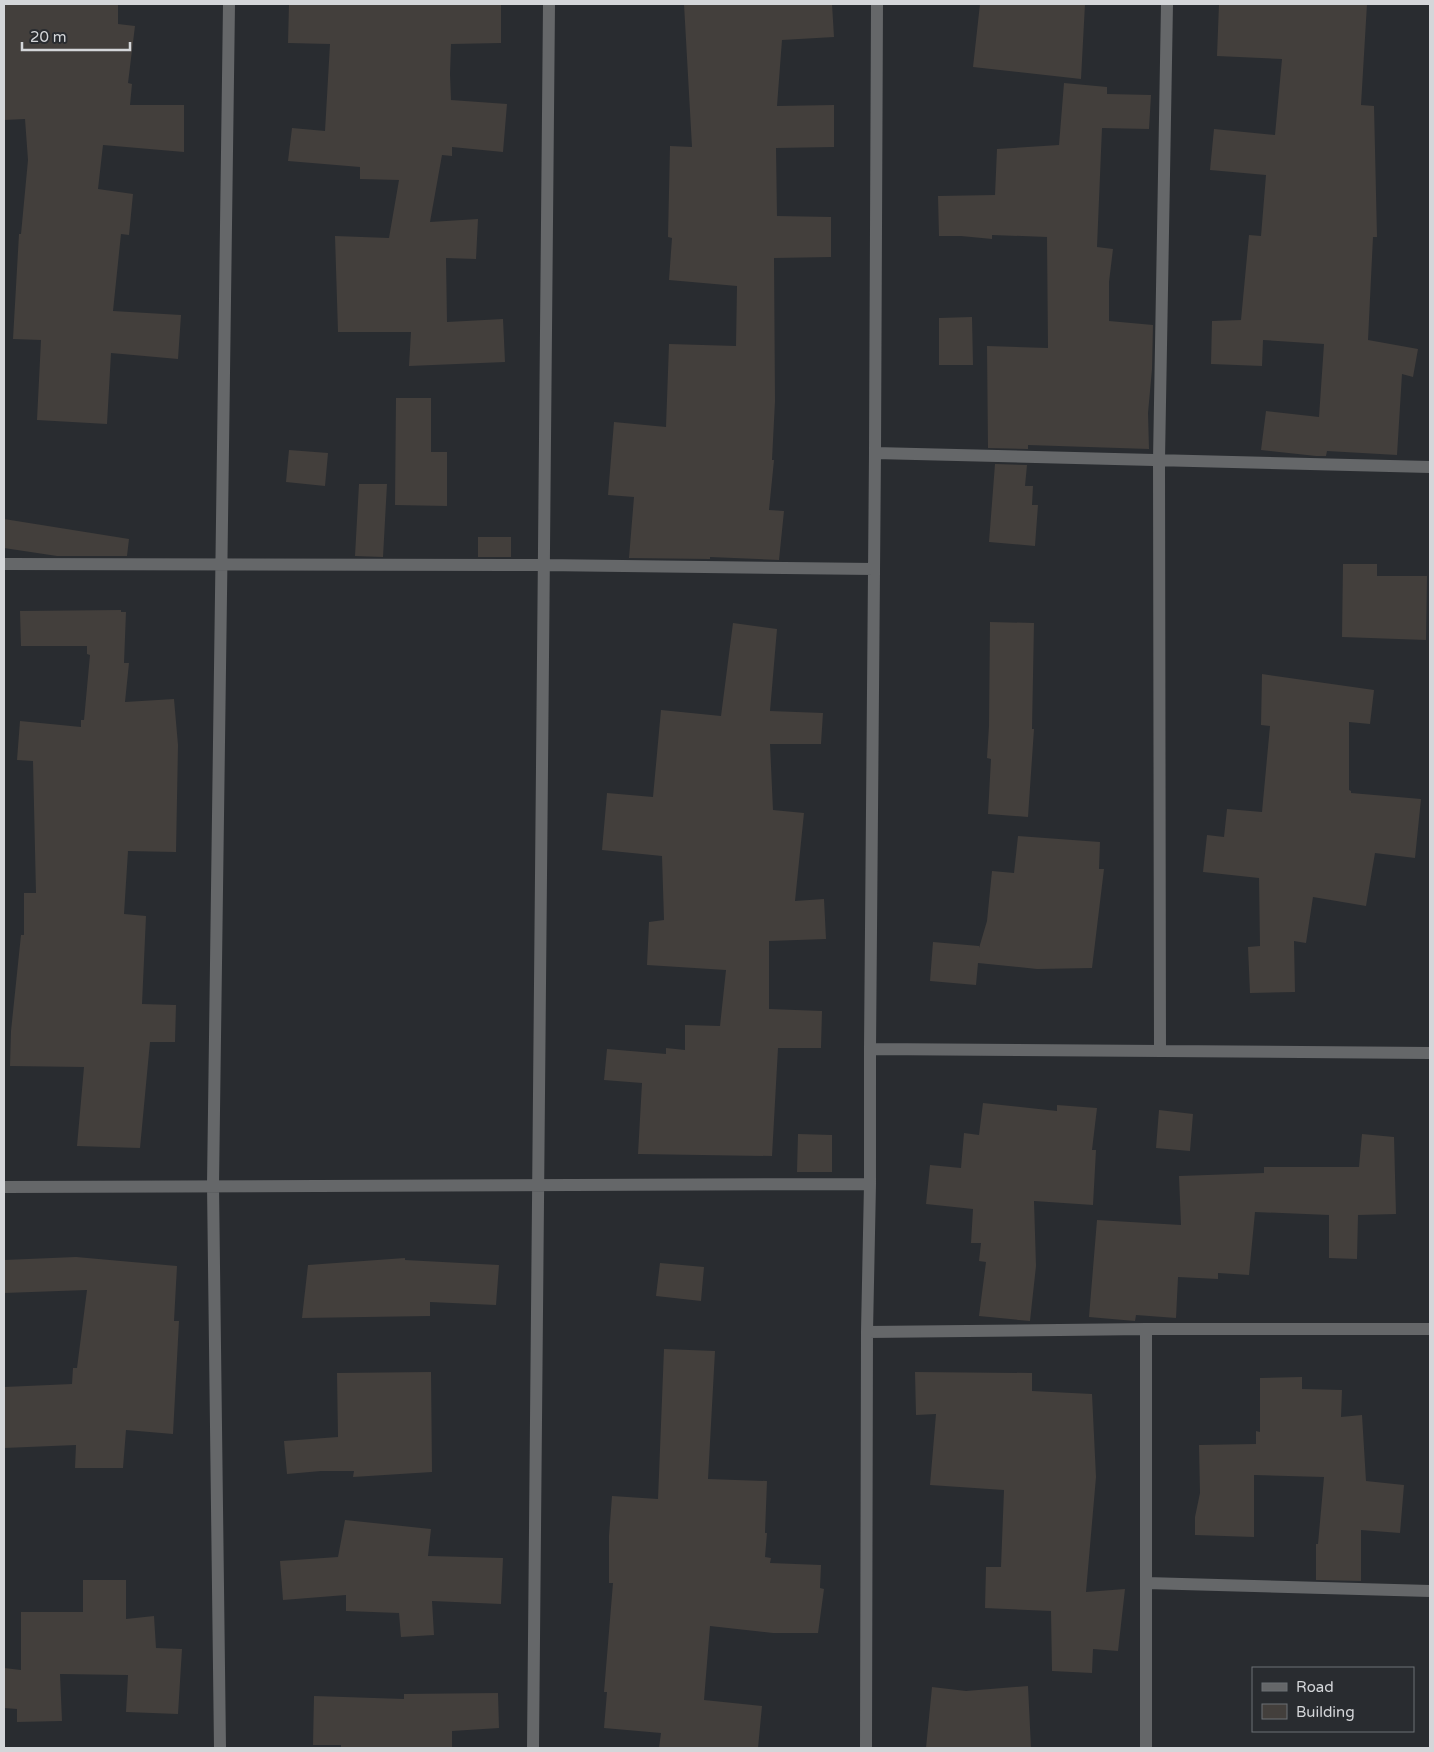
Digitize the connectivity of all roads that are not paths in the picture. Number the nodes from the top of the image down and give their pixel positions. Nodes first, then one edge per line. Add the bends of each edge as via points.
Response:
1 (230, 4) edge
2 (549, 4) edge
3 (877, 4) edge
4 (1167, 4) edge
5 (875, 453) junction
6 (1159, 460) junction
7 (1430, 467) edge
8 (4, 564) edge
9 (222, 564) junction
10 (543, 565) junction
11 (874, 569) junction
12 (870, 1049) junction
13 (1160, 1050) junction
14 (1430, 1053) edge
15 (870, 1184) junction
16 (213, 1185) junction
17 (538, 1186) junction
18 (4, 1187) edge
19 (1146, 1329) junction
20 (1430, 1329) edge
21 (867, 1332) junction
22 (1146, 1583) junction
23 (1430, 1591) edge
24 (220, 1748) edge
25 (532, 1748) edge
26 (866, 1748) edge
27 (1146, 1748) edge

1 - 9 street
2 - 10 street
3 - 5 street
4 - 6 street
5 - 6 street
5 - 11 street
6 - 7 street
6 - 13 street
8 - 9 street
9 - 10 street
9 - 16 street
10 - 11 street
10 - 17 street
11 - 12 street
12 - 13 street
12 - 15 street
13 - 14 street
15 - 17 street
15 - 21 street
16 - 17 street
16 - 18 street
16 - 24 street
17 - 25 street
19 - 20 street
19 - 21 street
19 - 22 street
21 - 26 street
22 - 23 street
22 - 27 street

